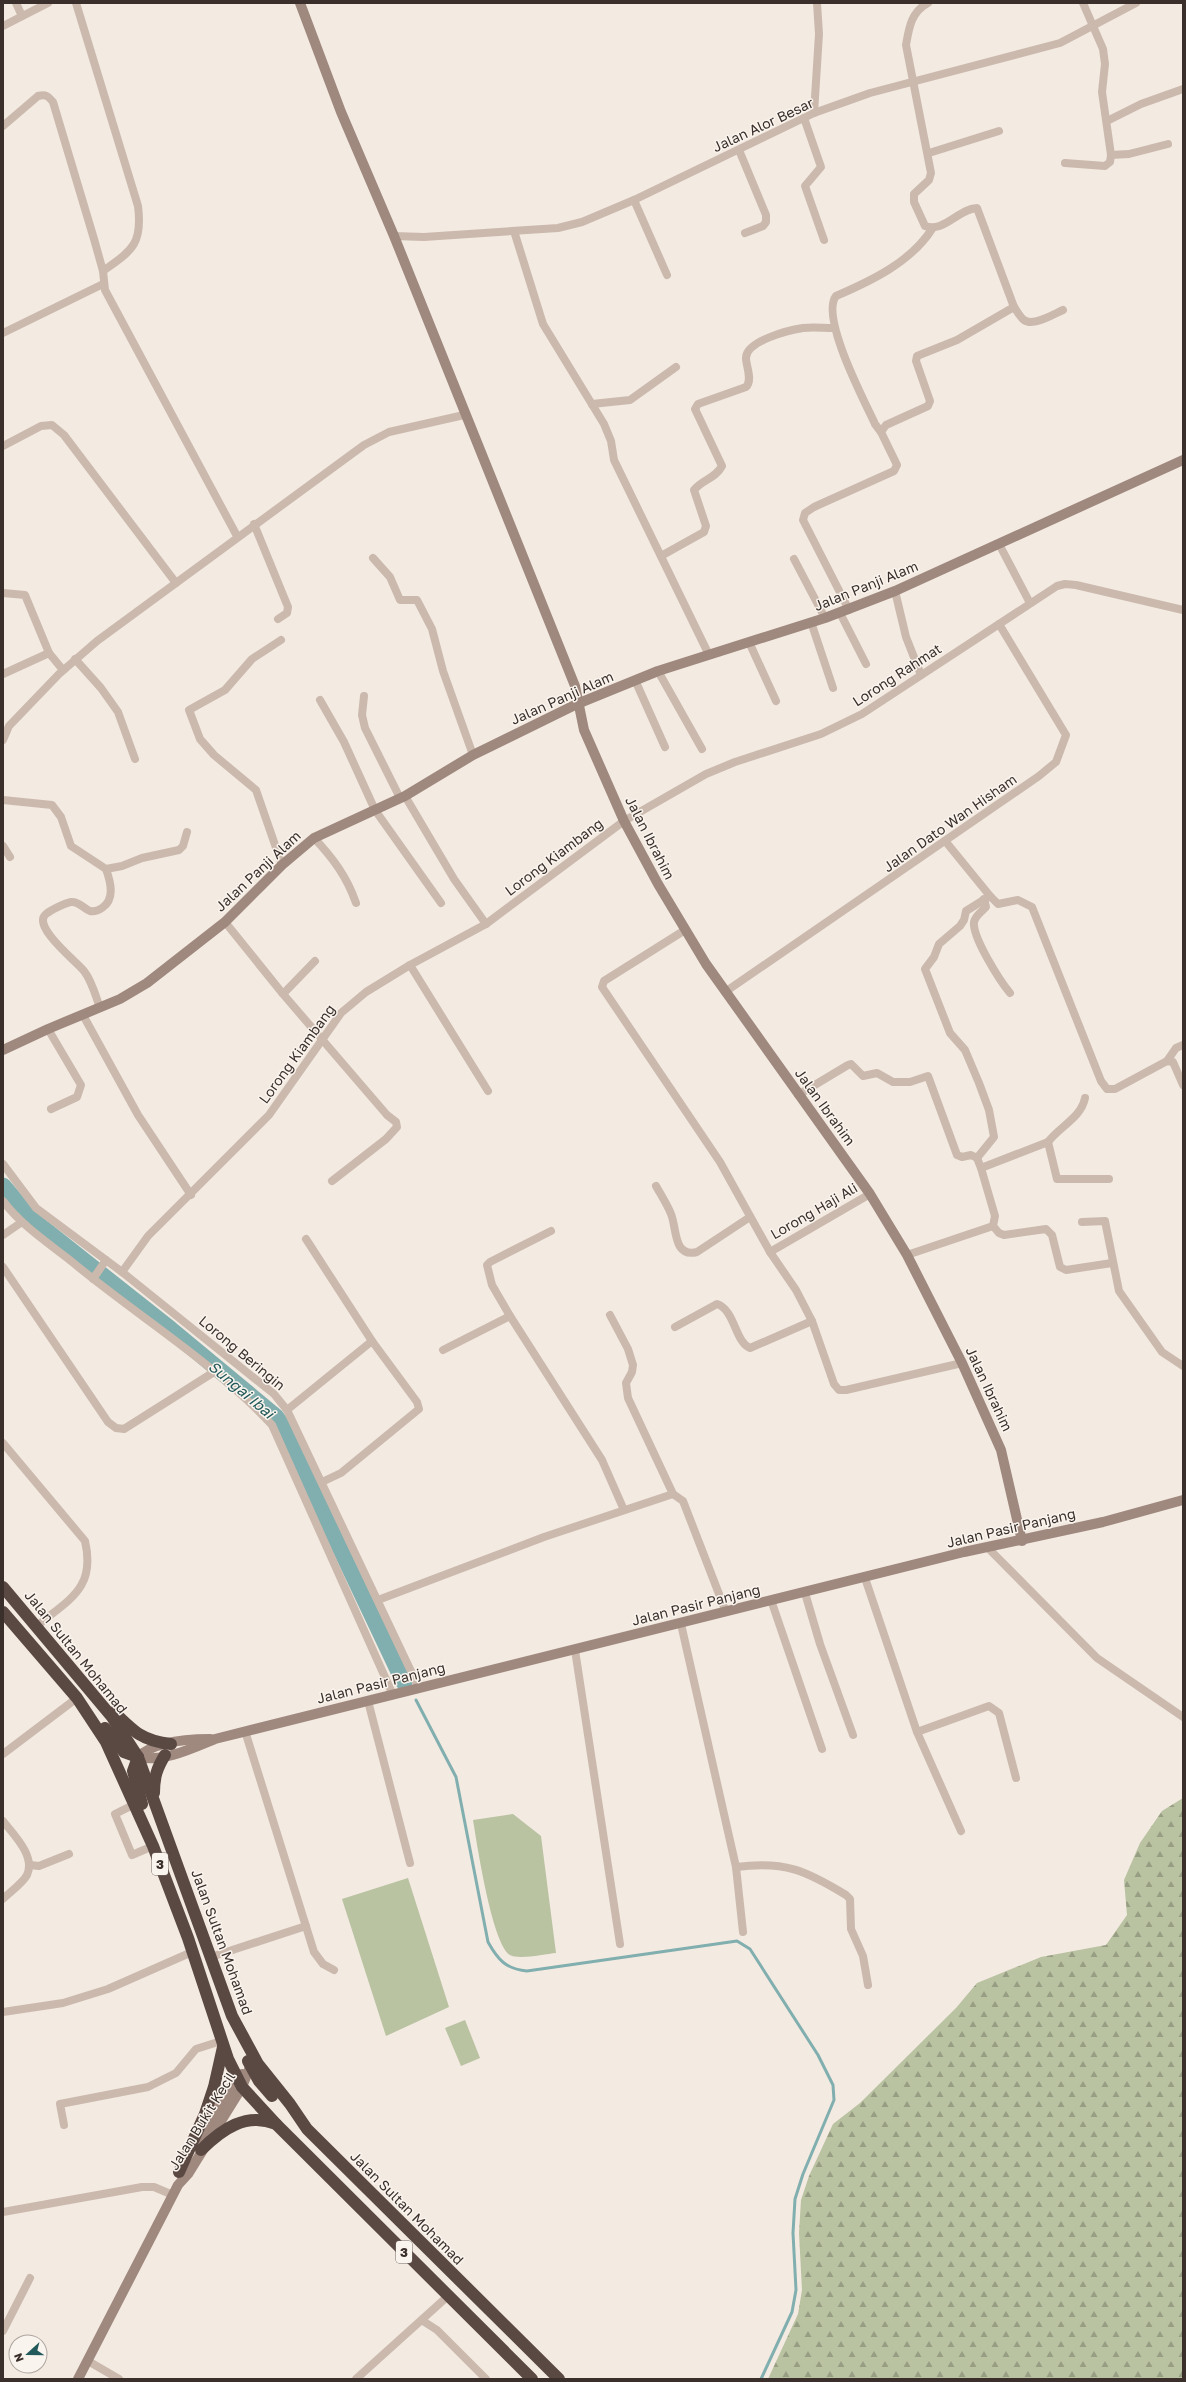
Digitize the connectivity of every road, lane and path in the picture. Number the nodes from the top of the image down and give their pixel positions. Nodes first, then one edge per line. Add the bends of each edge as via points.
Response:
1 (16, 3) edge
2 (48, 3) edge
3 (76, 3) edge
4 (300, 3) edge
5 (817, 3) edge
6 (928, 3) edge
7 (1083, 3) edge
8 (1136, 3) edge
9 (22, 16) junction
10 (3, 26) edge
11 (1094, 27) junction
12 (913, 82) junction
13 (1183, 89) edge
14 (814, 113) junction
15 (804, 118) junction
16 (1107, 121) junction
17 (3, 126) edge
18 (999, 131) dead end
19 (1168, 144) dead end
20 (739, 150) junction
21 (929, 153) junction
22 (1111, 155) junction
23 (1065, 163) dead end
24 (634, 200) junction
25 (932, 229) junction
26 (514, 231) junction
27 (744, 233) dead end
28 (394, 236) junction
29 (824, 240) dead end
30 (103, 271) junction
31 (667, 275) dead end
32 (103, 284) junction
33 (1014, 307) junction
34 (1063, 310) dead end
35 (833, 328) junction
36 (3, 333) edge
37 (676, 367) dead end
38 (592, 404) junction
39 (464, 415) junction
40 (881, 432) junction
41 (3, 446) edge
42 (1183, 460) edge
43 (254, 524) junction
44 (237, 536) junction
45 (999, 544) junction
46 (661, 556) junction
47 (373, 558) dead end
48 (794, 559) dead end
49 (176, 583) junction
50 (895, 591) junction
51 (3, 593) edge
52 (1030, 603) junction
53 (1183, 610) edge
54 (844, 611) junction
55 (825, 618) junction
56 (278, 619) dead end
57 (811, 622) junction
58 (999, 624) junction
59 (281, 640) dead end
60 (749, 642) junction
61 (49, 653) junction
62 (709, 655) junction
63 (75, 659) junction
64 (866, 664) dead end
65 (63, 670) junction
66 (658, 671) junction
67 (3, 674) edge
68 (921, 674) junction
69 (635, 680) junction
70 (833, 688) dead end
71 (364, 696) dead end
72 (320, 700) dead end
73 (776, 701) dead end
74 (577, 704) junction
75 (3, 740) edge
76 (664, 747) dead end
77 (702, 749) dead end
78 (474, 754) junction
79 (135, 759) dead end
80 (403, 797) junction
81 (3, 800) edge
82 (375, 810) junction
83 (624, 821) junction
84 (187, 832) dead end
85 (314, 838) junction
86 (946, 842) junction
87 (3, 846) edge
88 (10, 857) dead end
89 (282, 865) junction
90 (106, 869) junction
91 (987, 898) junction
92 (356, 903) dead end
93 (441, 903) dead end
94 (225, 922) junction
95 (486, 924) junction
96 (685, 930) junction
97 (315, 961) dead end
98 (410, 965) junction
99 (726, 992) junction
100 (1010, 993) dead end
101 (283, 994) junction
102 (100, 1008) junction
103 (83, 1015) junction
104 (48, 1029) junction
105 (322, 1039) junction
106 (1183, 1045) edge
107 (3, 1050) edge
108 (1167, 1061) junction
109 (1183, 1085) edge
110 (488, 1091) dead end
111 (798, 1095) junction
112 (1084, 1098) dead end
113 (51, 1109) dead end
114 (1048, 1142) junction
115 (977, 1158) junction
116 (3, 1164) edge
117 (981, 1168) junction
118 (1109, 1178) dead end
119 (332, 1181) dead end
120 (656, 1186) dead end
121 (870, 1194) junction
122 (191, 1195) junction
123 (3, 1201) edge
124 (750, 1217) junction
125 (22, 1222) junction
126 (1082, 1222) dead end
127 (993, 1226) junction
128 (551, 1231) dead end
129 (3, 1235) edge
130 (306, 1239) dead end
131 (770, 1252) junction
132 (907, 1255) junction
133 (104, 1263) junction
134 (1112, 1263) junction
135 (3, 1266) edge
136 (122, 1272) junction
137 (94, 1278) junction
138 (610, 1315) dead end
139 (510, 1316) junction
140 (812, 1321) junction
141 (675, 1327) dead end
142 (372, 1341) junction
143 (443, 1350) dead end
144 (962, 1363) junction
145 (1183, 1366) edge
146 (214, 1372) junction
147 (287, 1410) junction
148 (3, 1443) edge
149 (322, 1482) junction
150 (673, 1494) junction
151 (1183, 1500) edge
152 (624, 1510) junction
153 (1022, 1541) junction
154 (987, 1547) junction
155 (865, 1578) junction
156 (3, 1587) edge
157 (805, 1593) junction
158 (378, 1600) junction
159 (771, 1600) junction
160 (3, 1612) edge
161 (726, 1612) junction
162 (681, 1624) junction
163 (36, 1626) junction
164 (575, 1650) junction
165 (74, 1671) junction
166 (419, 1688) junction
167 (393, 1695) junction
168 (77, 1698) junction
169 (368, 1701) junction
170 (1183, 1717) edge
171 (244, 1731) junction
172 (917, 1732) junction
173 (853, 1736) dead end
174 (215, 1739) junction
175 (171, 1744) junction
176 (822, 1749) dead end
177 (3, 1754) edge
178 (165, 1755) junction
179 (138, 1757) junction
180 (1016, 1778) dead end
181 (155, 1800) junction
182 (135, 1804) junction
183 (3, 1820) edge
184 (961, 1831) dead end
185 (153, 1846) junction
186 (69, 1854) dead end
187 (410, 1863) dead end
188 (30, 1865) junction
189 (736, 1867) junction
190 (3, 1899) edge
191 (306, 1926) junction
192 (743, 1932) dead end
193 (620, 1944) dead end
194 (192, 1952) junction
195 (211, 1957) junction
196 (334, 1970) dead end
197 (868, 1985) dead end
198 (3, 2012) edge
199 (232, 2016) junction
200 (222, 2043) junction
201 (250, 2067) junction
202 (240, 2082) junction
203 (64, 2125) dead end
204 (277, 2125) junction
205 (307, 2130) junction
206 (202, 2150) junction
207 (179, 2172) junction
208 (178, 2185) junction
209 (173, 2195) junction
210 (3, 2212) edge
211 (30, 2278) dead end
212 (448, 2296) junction
213 (423, 2320) junction
214 (3, 2331) edge
215 (88, 2361) junction
216 (78, 2379) edge
217 (119, 2379) edge
218 (356, 2379) edge
219 (486, 2379) edge
220 (532, 2379) edge
221 (559, 2379) edge

1 - 9 street
2 - 9 street
3 - 30 street via 140,218 133,248
4 - 28 main road, Jalan Ibrahim via 347,125
5 - 14 street via 819,34
6 - 12 street via 920,7 909,24 906,45
7 - 11 street
8 - 11 street, Jalan Alor Besar
9 - 10 street
11 - 12 street, Jalan Alor Besar via 1038,50
11 - 16 street via 1103,49 1105,64 1102,92
12 - 14 street, Jalan Alor Besar via 870,93
12 - 21 street
13 - 16 street via 1140,104
14 - 15 street, Jalan Alor Besar
15 - 20 street, Jalan Alor Besar
15 - 29 street via 822,167 805,186
16 - 22 street
17 - 30 street via 38,96 49,96 53,102
18 - 21 street
19 - 22 street via 1129,154
20 - 24 street, Jalan Alor Besar
20 - 27 street via 766,215 763,226
21 - 25 street via 929,180 914,194 914,202 925,226
22 - 23 street via 1110,162 1105,166
24 - 26 street, Jalan Alor Besar via 582,222 558,228
24 - 31 street
25 - 33 street via 970,209 977,208
25 - 35 street via 920,246 879,276 836,296 831,308
26 - 28 street, Jalan Alor Besar
26 - 38 street via 543,324
28 - 39 main road, Jalan Ibrahim
30 - 32 street
32 - 36 street
32 - 44 street
33 - 34 street via 1027,322
33 - 40 street via 957,340 918,356 916,361 930,401 928,406 886,425
35 - 40 street via 875,424
35 - 46 street via 802,328 752,345 746,356 749,382 746,387 698,404 695,409 722,466 717,475 699,483 694,490 706,526 704,532
37 - 38 street via 630,400
38 - 46 street via 611,441 614,460
39 - 43 street via 376,437
39 - 74 main road, Jalan Ibrahim via 575,686
40 - 54 street via 897,465 894,471 814,507 806,513 803,520
41 - 49 street via 41,426 52,425 64,435
42 - 45 main road, Jalan Panji Alam
43 - 44 street
43 - 56 street via 288,607 287,613
44 - 49 street
45 - 50 main road, Jalan Panji Alam
45 - 52 street
46 - 62 street
47 - 78 street via 390,577 400,600 417,600 432,629 444,671
48 - 55 street
49 - 63 street
50 - 54 main road, Jalan Panji Alam
50 - 68 street via 906,637
51 - 61 street via 25,596
52 - 53 street, Lorong Rahmat via 1057,586 1065,584
52 - 58 street, Lorong Rahmat
54 - 55 main road, Jalan Panji Alam
54 - 64 street
55 - 57 main road, Jalan Panji Alam
57 - 60 main road, Jalan Panji Alam
57 - 70 street
58 - 68 street, Lorong Rahmat
58 - 86 street, Jalan Dato Wan Hisham via 1066,735 1056,762
59 - 89 street via 252,659 225,690 189,710 200,739 214,755 258,793
60 - 62 main road, Jalan Panji Alam
60 - 73 street
61 - 65 street
61 - 67 street
62 - 66 main road, Jalan Panji Alam
63 - 65 street
63 - 79 street via 118,712
65 - 75 street via 9,726
66 - 69 main road, Jalan Panji Alam
66 - 77 street
68 - 83 street, Lorong Rahmat via 840,726 706,774
69 - 74 main road, Jalan Panji Alam
69 - 76 street
71 - 80 street via 362,715 365,728
72 - 82 street via 344,742
74 - 78 main road, Jalan Panji Alam
74 - 83 main road, Jalan Ibrahim via 584,730
78 - 80 main road, Jalan Panji Alam
80 - 82 main road, Jalan Panji Alam
80 - 95 street via 454,879
81 - 90 street via 52,805 61,817 71,846
82 - 85 main road, Jalan Panji Alam
82 - 93 street
83 - 95 street, Lorong Kiambang
83 - 96 main road, Jalan Ibrahim
84 - 90 street via 183,846 179,850
85 - 89 main road, Jalan Panji Alam
85 - 92 street via 333,858 350,884
86 - 91 street
86 - 99 street, Jalan Dato Wan Hisham
87 - 88 street
89 - 94 main road, Jalan Panji Alam
90 - 102 street via 111,882 111,895 107,904 99,910 91,911 76,902 70,902 43,918 53,940 86,973
91 - 100 street via 986,907 976,918 975,929 996,976
91 - 108 street via 998,904 1018,900 1032,907 1101,1080 1107,1089 1115,1089
91 - 115 street via 966,911 960,926 939,944 925,969 950,1033 965,1050 989,1110 994,1137
94 - 101 street
94 - 102 main road, Jalan Panji Alam via 147,982
95 - 98 street, Lorong Kiambang
96 - 99 main road, Jalan Ibrahim
96 - 124 street via 602,984 720,1162
97 - 101 street
98 - 105 street, Lorong Kiambang via 366,992 341,1013
98 - 110 street
99 - 111 main road, Jalan Ibrahim
101 - 105 street
102 - 103 main road, Jalan Panji Alam
103 - 104 main road, Jalan Panji Alam
103 - 122 street via 138,1115
104 - 107 main road, Jalan Panji Alam
104 - 113 street via 81,1085 77,1097
105 - 119 street via 397,1126 386,1139
105 - 122 street, Lorong Kiambang via 269,1115
106 - 108 street via 1176,1048
108 - 109 street via 1173,1062
111 - 115 street via 844,1066 852,1064 863,1076 877,1073 893,1082 910,1082 928,1076 953,1151 957,1155 971,1155
111 - 121 main road, Jalan Ibrahim
112 - 114 street via 1080,1110
114 - 117 street
114 - 118 street via 1057,1179
115 - 117 street
116 - 133 street, Lorong Beringin via 36,1208
117 - 127 street via 995,1216
120 - 124 street via 669,1207 675,1224 675,1238 683,1251 690,1254
121 - 131 street, Lorong Haji Ali
121 - 132 main road, Jalan Ibrahim
122 - 136 street, Lorong Kiambang via 148,1236
123 - 125 street
124 - 131 street
125 - 129 street
125 - 137 street
126 - 134 street via 1105,1221
127 - 132 street
127 - 134 street via 999,1234 1004,1235 1046,1229 1052,1235 1060,1267 1066,1270
128 - 139 street via 487,1265 492,1285
130 - 142 street
131 - 140 street via 796,1290
132 - 144 main road, Jalan Ibrahim
133 - 136 street, Lorong Beringin
133 - 137 street
134 - 145 street via 1124,1299 1162,1352
135 - 146 street via 108,1422 116,1428 124,1429
136 - 147 street, Lorong Beringin via 274,1394
137 - 146 street
138 - 150 street via 633,1364 626,1383 628,1398
139 - 143 street
139 - 152 street via 602,1460
140 - 141 street via 750,1348 743,1341 728,1313 717,1304
140 - 144 street via 834,1384 839,1390
142 - 147 street
142 - 149 street via 417,1402 419,1409 341,1473
144 - 153 main road, Jalan Ibrahim via 1002,1450
146 - 167 street via 246,1396 272,1425
147 - 149 street, Lorong Beringin
148 - 163 street via 85,1541 89,1558 83,1585
149 - 158 street, Lorong Beringin
150 - 152 street
150 - 161 street via 683,1501
151 - 153 main road, Jalan Pasir Panjang
152 - 158 street
153 - 154 main road, Jalan Pasir Panjang
154 - 155 main road, Jalan Pasir Panjang
154 - 170 street via 1097,1658
155 - 157 main road, Jalan Pasir Panjang
155 - 172 street
156 - 163 highway, Jalan Sultan Mohamad / 3
157 - 159 main road, Jalan Pasir Panjang
157 - 173 street via 820,1644
158 - 166 street, Lorong Beringin
159 - 161 main road, Jalan Pasir Panjang
159 - 176 street
160 - 168 highway, Jalan Sultan Mohamad / 3
161 - 162 main road, Jalan Pasir Panjang
162 - 164 main road, Jalan Pasir Panjang
162 - 189 street
163 - 165 highway, Jalan Sultan Mohamad / 3
164 - 166 main road, Jalan Pasir Panjang
164 - 193 street
165 - 175 highway via 138,1734 153,1742
165 - 179 highway, Jalan Sultan Mohamad / 3 via 112,1717
166 - 167 main road, Jalan Pasir Panjang
167 - 169 main road, Jalan Pasir Panjang
168 - 177 street
168 - 179 highway via 124,1752
168 - 182 highway, Jalan Sultan Mohamad / 3 via 106,1742
169 - 171 main road, Jalan Pasir Panjang
169 - 187 street
171 - 174 main road, Jalan Pasir Panjang
171 - 191 street
172 - 180 street via 989,1706 999,1713
172 - 184 street
174 - 175 main road, Jalan Pasir Panjang via 189,1739
174 - 178 main road, Jalan Pasir Panjang via 191,1749
175 - 179 main road, Jalan Pasir Panjang via 145,1750
178 - 179 main road, Jalan Pasir Panjang via 148,1759
178 - 181 highway via 154,1779
179 - 181 highway, Jalan Sultan Mohamad / 3
179 - 185 highway via 133,1771
181 - 195 highway, Jalan Sultan Mohamad / 3
182 - 185 highway, Jalan Sultan Mohamad / 3
182 - 185 street via 115,1814 132,1855
183 - 188 street via 26,1853
185 - 194 highway, Jalan Sultan Mohamad / 3
186 - 188 street via 39,1866
188 - 190 street via 27,1875
189 - 192 street
189 - 197 street via 765,1864 796,1870 816,1876 846,1895 850,1899 851,1929 863,1956
191 - 195 street
191 - 196 street via 318,1959
194 - 198 street via 101,1992 64,2003
194 - 200 highway, Jalan Sultan Mohamad / 3
195 - 199 highway, Jalan Sultan Mohamad / 3
199 - 201 highway, 3
199 - 205 highway, Jalan Sultan Mohamad / 3 via 258,2064
200 - 202 highway, Jalan Sultan Mohamad / 3
200 - 203 street via 196,2049 176,2073 148,2087 60,2104
200 - 207 highway via 214,2087 205,2114
201 - 202 main road, Jalan Bukit Kecil
201 - 205 highway, 3 via 269,2093
202 - 204 highway, Jalan Sultan Mohamad / 3
202 - 206 main road, Jalan Bukit Kecil
202 - 207 main road, Jalan Bukit Kecil
204 - 206 highway via 264,2120 239,2123 222,2131
204 - 212 highway, Jalan Sultan Mohamad / 3
205 - 221 highway, Jalan Sultan Mohamad / 3
206 - 208 main road, Jalan Bukit Kecil via 188,2174
207 - 208 main road, Jalan Bukit Kecil
208 - 209 main road, Jalan Bukit Kecil
209 - 210 street via 154,2186 142,2187
209 - 215 main road, Jalan Bukit Kecil
211 - 214 street
212 - 213 street
212 - 220 highway, Jalan Sultan Mohamad / 3
213 - 218 street
213 - 219 street via 437,2330
215 - 216 main road, Jalan Bukit Kecil
215 - 217 street

